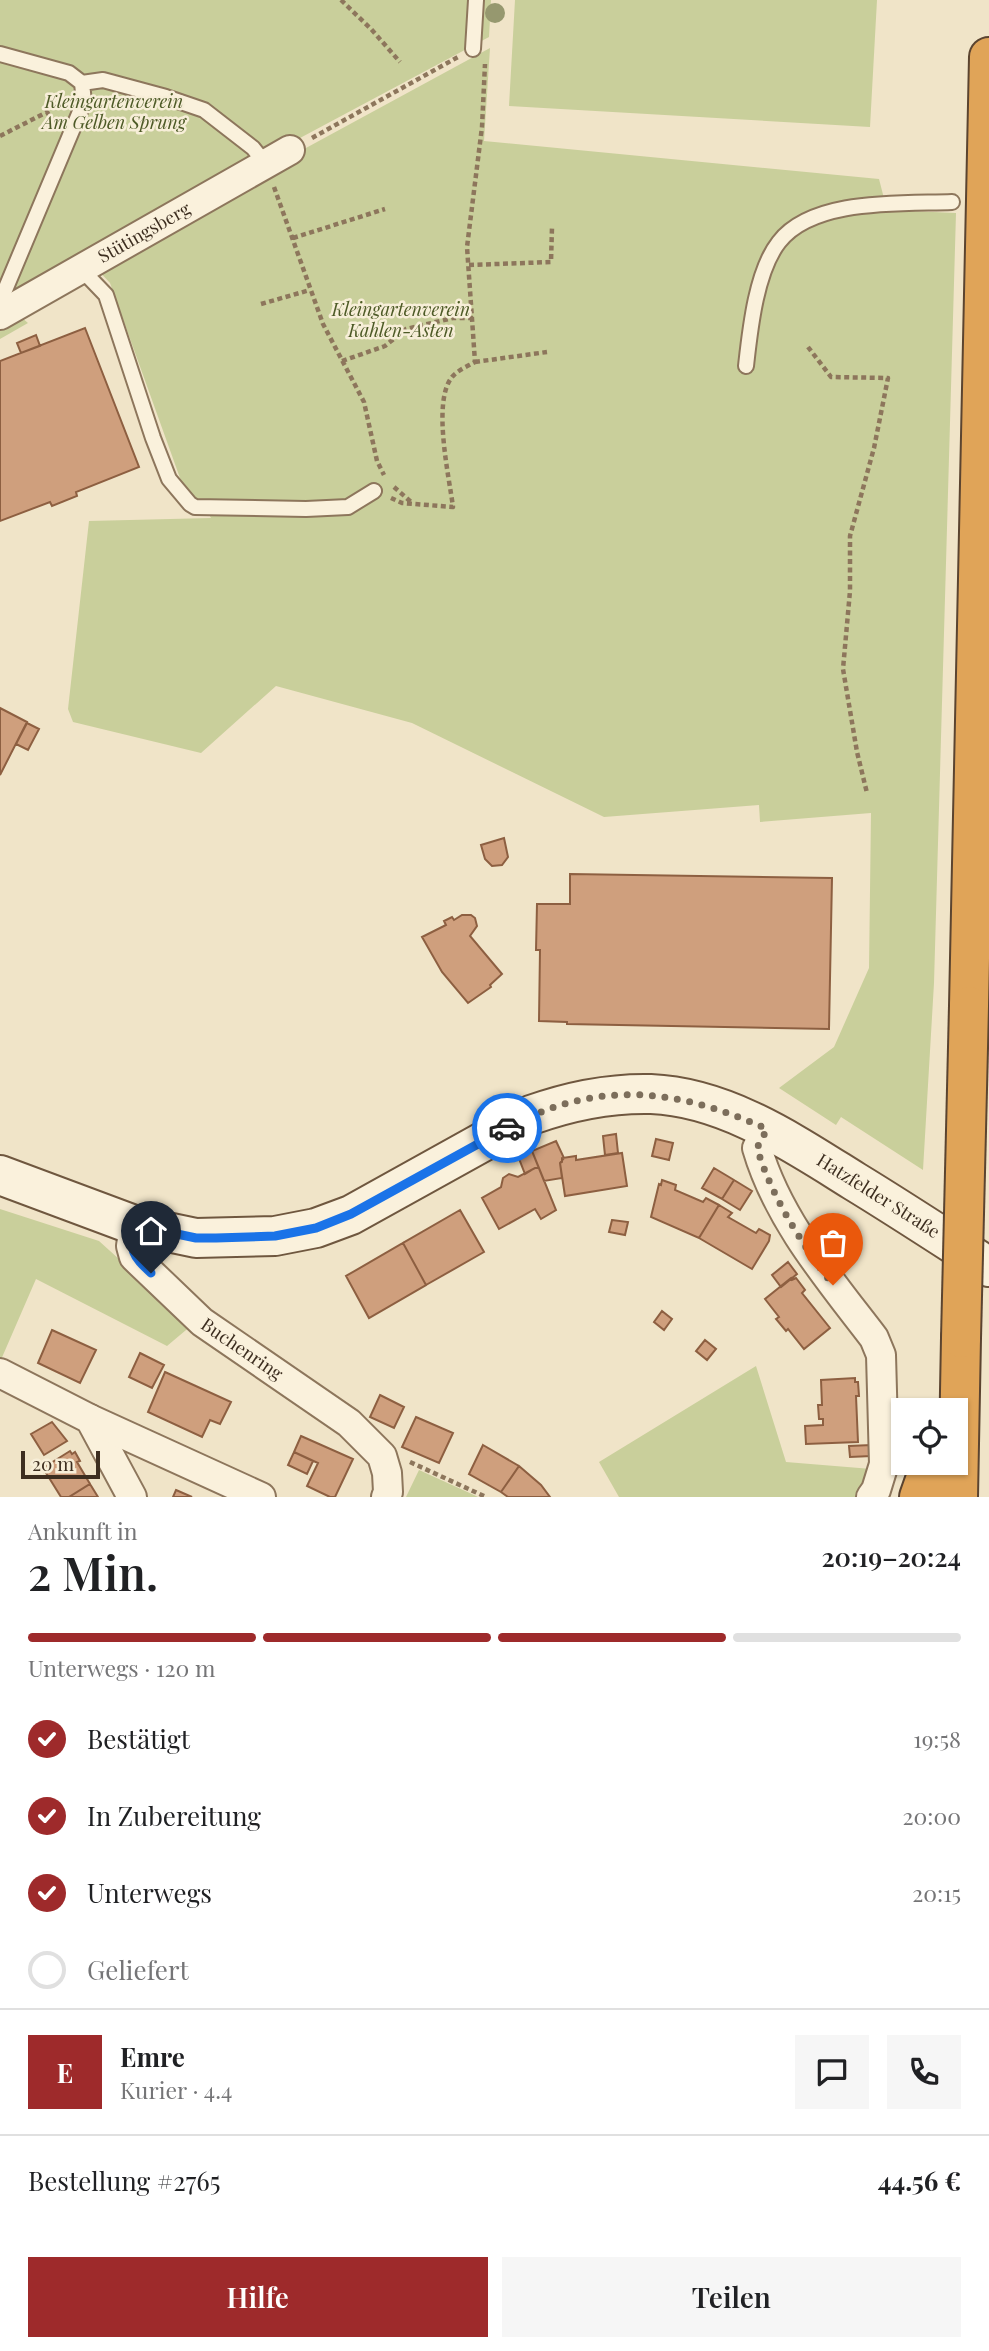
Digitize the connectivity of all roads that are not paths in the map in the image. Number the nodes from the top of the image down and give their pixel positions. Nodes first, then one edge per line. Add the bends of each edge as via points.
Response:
1 (476, 0) edge
2 (473, 49) road end
3 (0, 54) edge
4 (989, 57) edge
5 (82, 83) junction
6 (290, 150) road end
7 (265, 163) junction
8 (952, 202) dead end
9 (82, 270) junction
10 (0, 302) edge
11 (0, 316) edge
12 (746, 366) dead end
13 (374, 491) road end
14 (767, 1129) junction
15 (0, 1175) edge
16 (134, 1225) junction
17 (989, 1267) edge
18 (0, 1373) edge
19 (955, 1396) edge
20 (90, 1419) junction
21 (927, 1475) edge
22 (132, 1497) edge
23 (261, 1497) edge
24 (386, 1497) edge
25 (871, 1497) edge
26 (919, 1497) edge
27 (958, 1497) edge

1 - 2 lane
3 - 5 lane via 69,73
4 - 19 highway, bridge via 961,1338
5 - 7 lane via 103,80 204,110
5 - 10 lane via 84,102
6 - 7 street, Stütingsberg
7 - 9 street, Stütingsberg
8 - 12 lane via 861,205 829,211 789,230 768,260 760,284
9 - 11 street, Stütingsberg
9 - 13 lane via 106,295 157,449 169,478 190,504 348,507
14 - 16 main road, Hatzfelder Straße via 699,1102 653,1094 604,1096 531,1115 351,1214 316,1228 275,1236 196,1238
14 - 17 main road, Hatzfelder Straße
14 - 25 street via 757,1148 764,1169 806,1249 874,1338 881,1355 884,1464
15 - 16 main road, Hatzfelder Straße
16 - 24 street, Buchenring via 134,1258 202,1322 349,1423 382,1456
18 - 20 street
19 - 27 highway
20 - 22 street
20 - 23 street
21 - 26 highway

